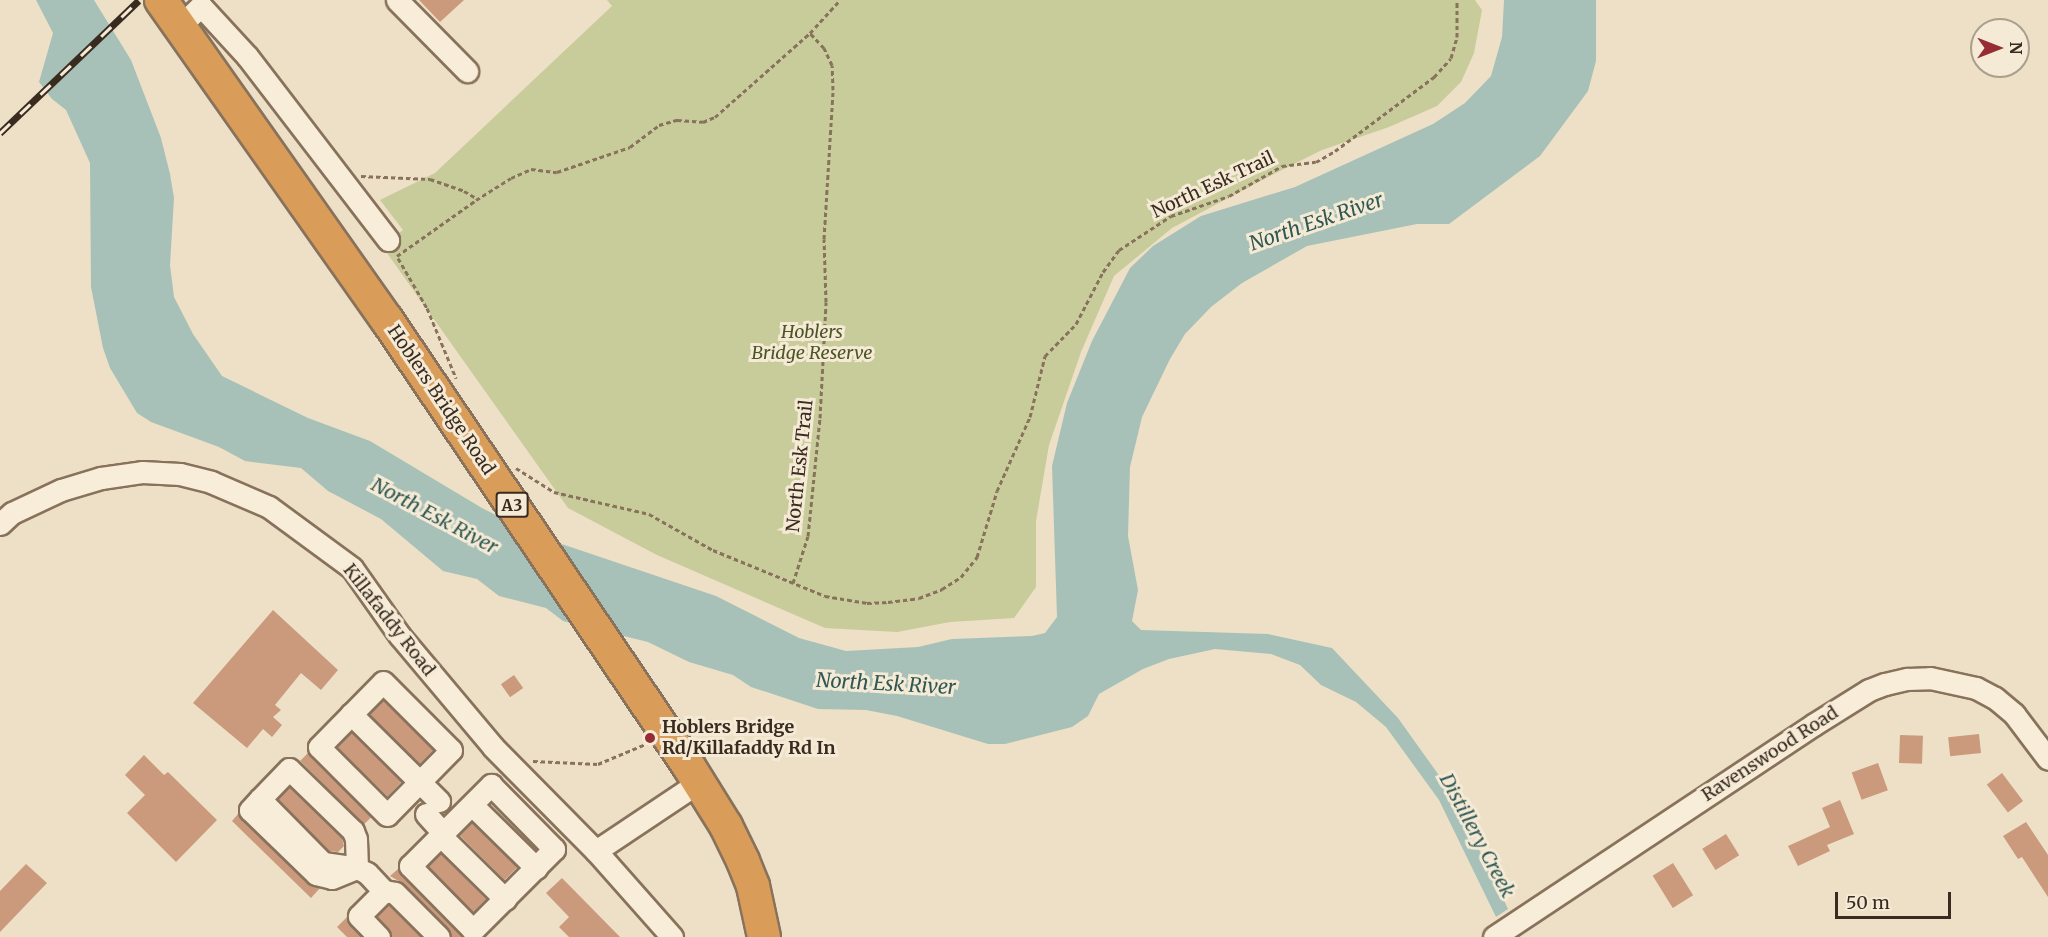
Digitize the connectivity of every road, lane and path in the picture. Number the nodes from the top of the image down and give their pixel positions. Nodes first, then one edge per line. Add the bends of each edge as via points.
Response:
1 (397, 0) edge
2 (840, 0) edge
3 (1457, 0) edge
4 (181, 6) edge
5 (810, 33) junction
6 (467, 71) dead end
7 (342, 181) junction
8 (478, 199) junction
9 (393, 249) junction
10 (457, 381) dead end
11 (513, 464) dead end
12 (0, 524) edge
13 (793, 584) junction
14 (351, 714) junction
15 (648, 743) dead end
16 (2048, 759) edge
17 (528, 762) dead end
18 (420, 782) junction
19 (699, 782) junction
20 (443, 833) junction
21 (596, 851) junction
22 (362, 871) junction
23 (384, 891) junction
24 (505, 899) junction
25 (379, 937) edge
26 (440, 937) edge
27 (672, 937) edge
28 (764, 937) edge
29 (1495, 937) edge

1 - 6 street
2 - 5 path
3 - 13 path, North Esk Trail via 1457,37 1451,58 1434,76 1335,151 1316,162 1282,165 1229,196 1171,216 1119,250 1076,324 1045,356 1030,417 998,491 977,557 961,577 919,598 888,603 825,596
4 - 7 street via 247,56
4 - 19 highway, Hoblers Bridge Road / A3
5 - 8 path via 715,117 703,122 677,120 659,125 630,147 557,172 531,169
5 - 13 path, North Esk Trail via 824,48 832,65 833,90 824,239 826,302 820,418 808,536
7 - 8 path via 362,176 430,179
7 - 9 street
8 - 9 path
9 - 10 path via 427,308
11 - 13 path, North Esk Trail via 554,492 649,514 713,550
12 - 21 street, Killafaddy Road via 12,513 61,490 101,478 142,472 180,474 211,482 269,507 352,568 400,636 493,747
14 - 18 street
14 - 18 street via 383,682 451,750
14 - 18 street via 318,747 387,815
15 - 17 path via 598,764
16 - 29 street, Ravenswood Road via 2014,714 1976,688 1930,678 1885,684 1822,719
18 - 20 street
19 - 21 street
19 - 28 highway, Hoblers Bridge Road / A3 via 743,861
20 - 24 street via 446,841
20 - 24 street via 410,866 473,930
20 - 24 street via 491,785 554,849
21 - 27 street, Killafaddy Road
22 - 22 street via 332,878 316,874 250,810 289,769 354,831
22 - 23 street
23 - 25 street via 359,916
23 - 26 street via 395,893

